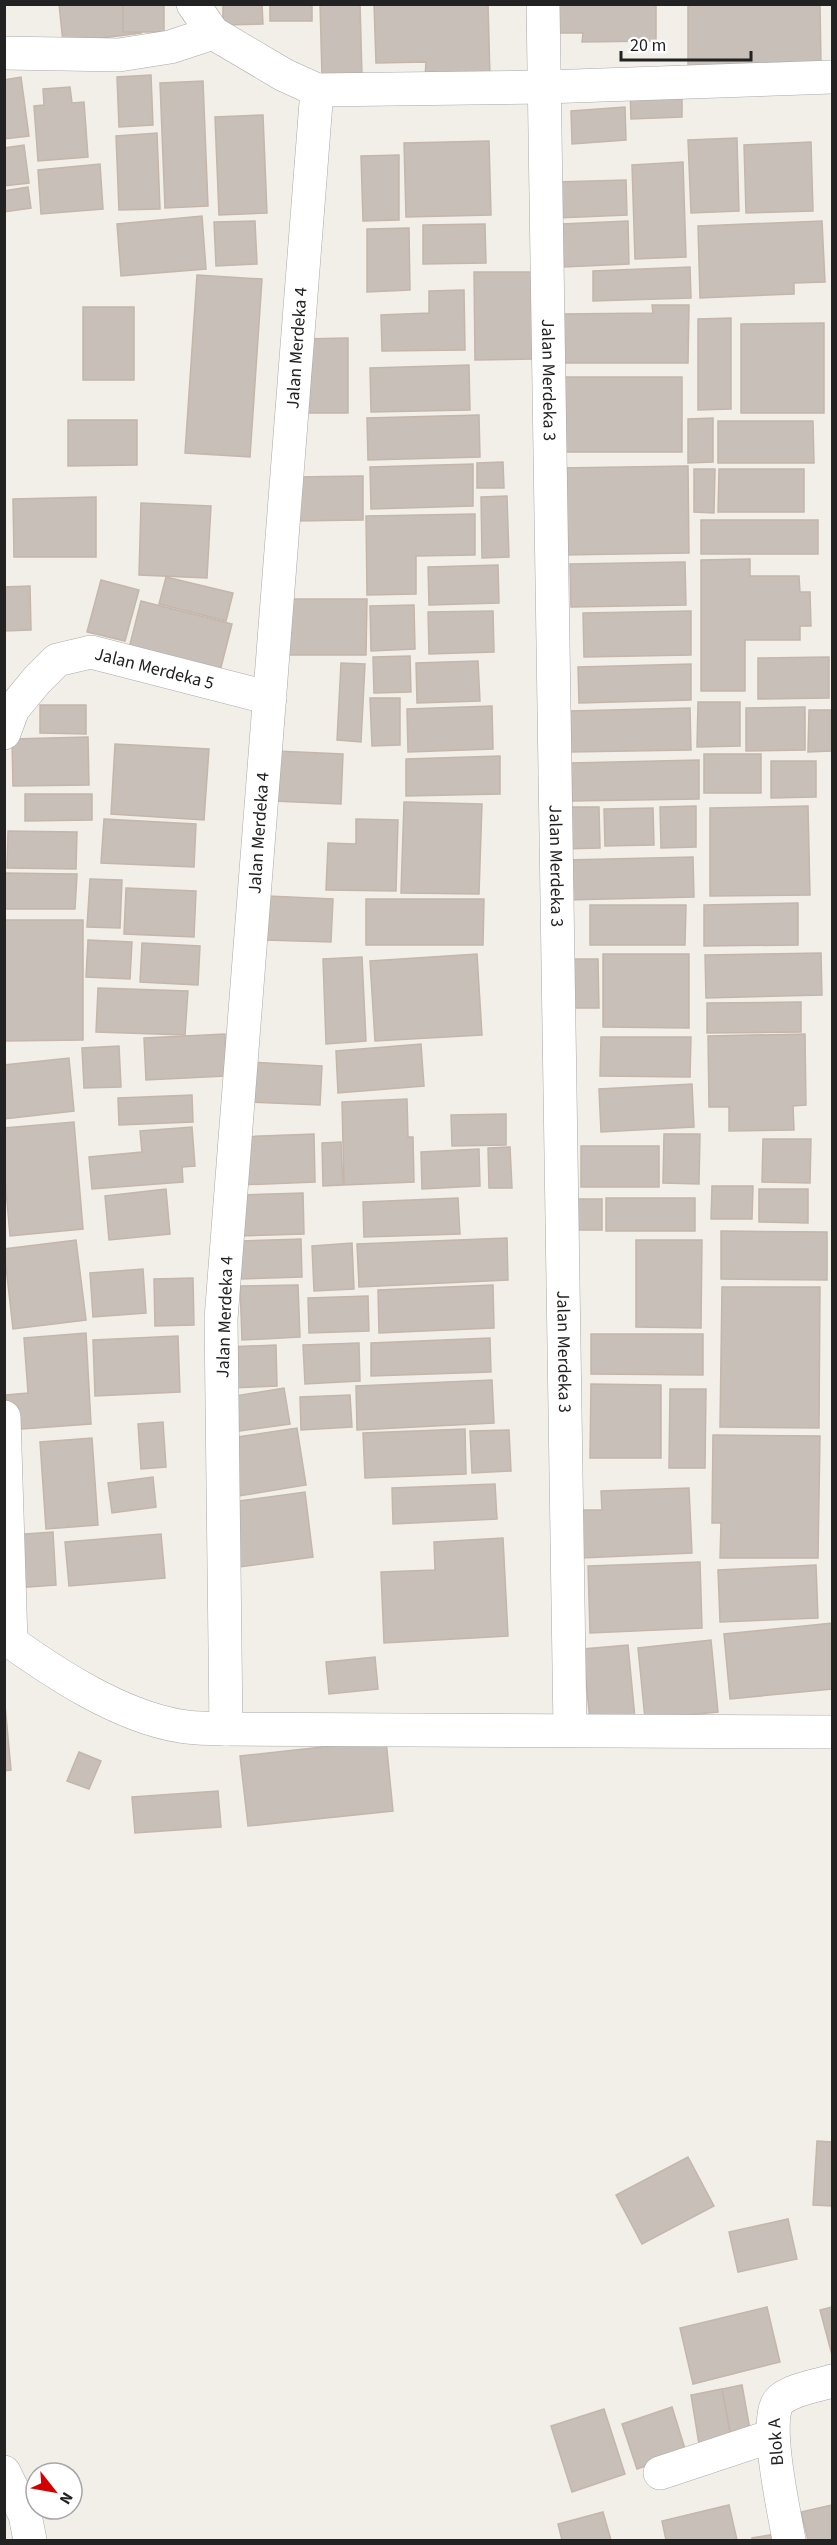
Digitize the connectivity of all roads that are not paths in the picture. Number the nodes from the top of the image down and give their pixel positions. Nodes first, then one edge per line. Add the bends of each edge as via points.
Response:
1 (193, 4) edge
2 (543, 4) edge
3 (213, 33) junction
4 (4, 53) edge
5 (832, 77) edge
6 (545, 87) junction
7 (317, 90) junction
8 (270, 698) junction
9 (4, 733) edge
10 (4, 1417) edge
11 (8, 1639) edge
12 (226, 1729) junction
13 (570, 1729) junction
14 (832, 1732) edge
15 (832, 2381) edge
16 (772, 2436) junction
17 (4, 2472) edge
18 (660, 2473) dead end
19 (30, 2541) edge
20 (789, 2541) edge

1 - 3 street
2 - 6 street, Jalan Merdeka 3
3 - 4 street via 170,47 119,55
3 - 7 street
5 - 6 street
6 - 7 street
6 - 13 street, Jalan Merdeka 3
7 - 8 street, Jalan Merdeka 4
8 - 9 street, Jalan Merdeka 5 via 91,652 57,660 14,709
8 - 12 street, Jalan Merdeka 4 via 221,1319
10 - 11 street
11 - 12 street via 66,1679 125,1709 180,1727
12 - 13 street
13 - 14 street
15 - 16 street, Blok A via 780,2400 773,2416
16 - 18 street
16 - 20 street, Blok A
17 - 19 street via 25,2515

